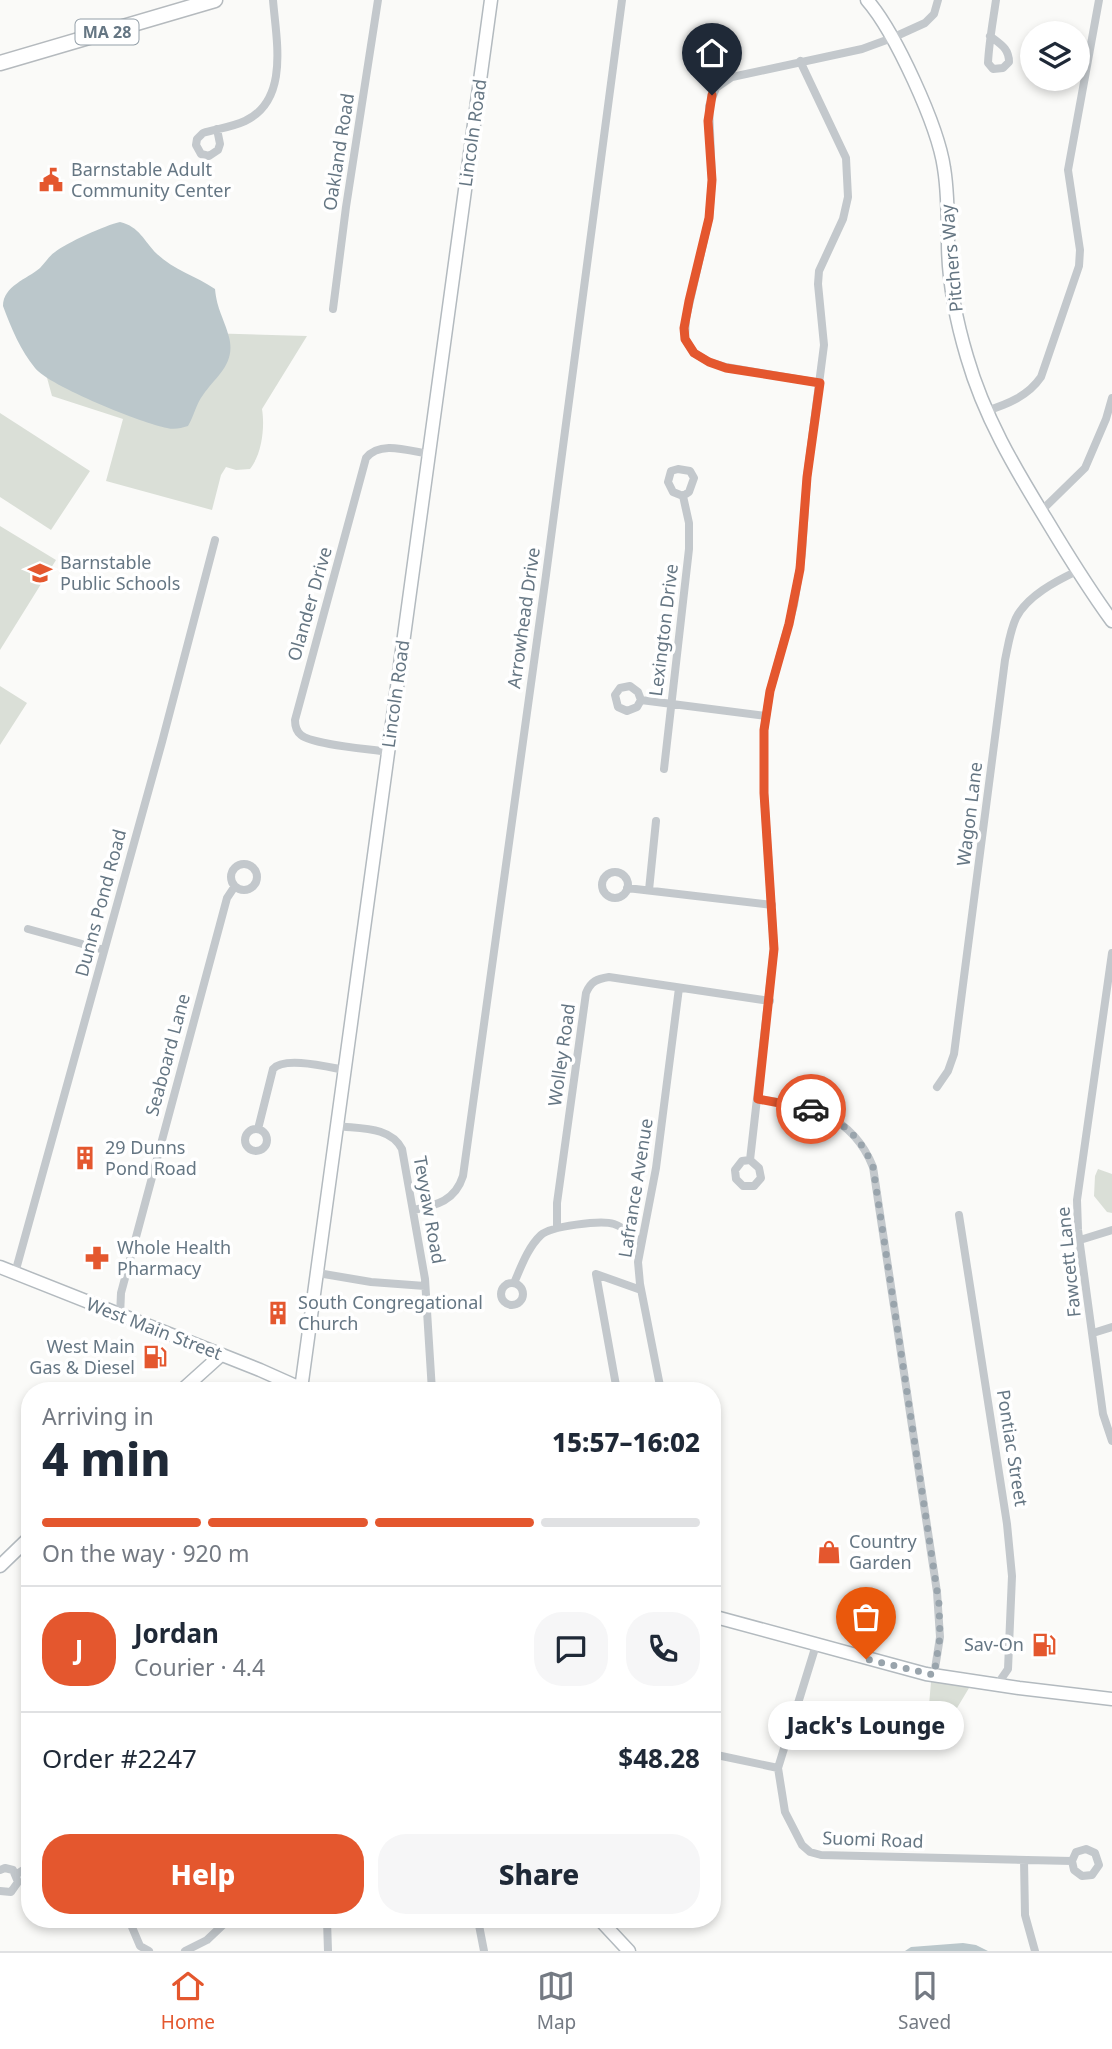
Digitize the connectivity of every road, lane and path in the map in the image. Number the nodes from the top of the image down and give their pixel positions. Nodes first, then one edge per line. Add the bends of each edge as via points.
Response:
1 (215, 0) edge
2 (273, 0) edge
3 (378, 0) edge
4 (491, 0) edge
5 (622, 0) edge
6 (867, 0) edge
7 (938, 0) edge
8 (996, 0) edge
9 (1099, 0) edge
10 (990, 36) dead end
11 (892, 38) junction
12 (800, 61) junction
13 (0, 63) edge
14 (218, 129) dead end
15 (333, 309) dead end
16 (820, 383) junction
17 (1112, 398) edge
18 (986, 411) junction
19 (429, 454) junction
20 (683, 496) dead end
21 (1041, 512) junction
22 (215, 540) dead end
23 (1077, 571) junction
24 (1112, 621) edge
25 (640, 701) dead end
26 (671, 705) junction
27 (766, 716) junction
28 (388, 752) junction
29 (664, 769) dead end
30 (656, 821) dead end
31 (235, 886) dead end
32 (627, 888) dead end
33 (649, 890) junction
34 (772, 905) junction
35 (28, 929) dead end
36 (104, 950) junction
37 (1112, 953) edge
38 (679, 988) junction
39 (770, 1001) junction
40 (345, 1070) junction
41 (937, 1087) dead end
42 (758, 1099) junction
43 (337, 1126) junction
44 (258, 1129) dead end
45 (750, 1160) dead end
46 (414, 1210) junction
47 (959, 1214) dead end
48 (557, 1228) junction
49 (1112, 1230) edge
50 (1080, 1240) junction
51 (641, 1243) junction
52 (0, 1267) edge
53 (15, 1273) junction
54 (317, 1273) junction
55 (514, 1283) dead end
56 (425, 1286) junction
57 (641, 1290) junction
58 (120, 1316) junction
59 (1112, 1327) edge
60 (1093, 1332) junction
61 (221, 1355) junction
62 (191, 1382) edge
63 (285, 1382) edge
64 (305, 1382) edge
65 (431, 1382) edge
66 (615, 1382) edge
67 (659, 1382) edge
68 (1112, 1441) edge
69 (21, 1546) edge
70 (0, 1566) edge
71 (721, 1619) edge
72 (816, 1645) junction
73 (934, 1675) junction
74 (997, 1685) junction
75 (1112, 1699) edge
76 (721, 1756) edge
77 (778, 1768) junction
78 (1024, 1860) junction
79 (1072, 1861) dead end
80 (0, 1870) edge
81 (21, 1871) edge
82 (16, 1874) junction
83 (0, 1891) edge
84 (132, 1928) edge
85 (220, 1928) edge
86 (327, 1928) edge
87 (480, 1928) edge
88 (607, 1928) edge
89 (149, 1951) edge
90 (185, 1951) edge
91 (328, 1951) edge
92 (484, 1951) edge
93 (629, 1951) edge
94 (1035, 1951) edge

1 - 13 main road, MA 28
2 - 14 street via 277,65 273,91 254,116
3 - 15 street, Oakland Road
4 - 19 street, Lincoln Road
5 - 46 street, Arrowhead Drive via 463,1176 451,1198
6 - 11 street, Pitchers Way
7 - 11 street via 925,23
8 - 10 street
9 - 18 street via 1068,170 1079,266 1041,377 1019,398
11 - 12 street
11 - 18 street, Pitchers Way via 943,162 954,304
12 - 16 street via 842,149 848,177 845,211 819,276 824,345
12 - 16 street via 732,76 712,95 709,218 684,332 690,349 704,360 726,368
16 - 27 street via 800,569
17 - 21 street via 1085,468
18 - 21 street, Pitchers Way
19 - 28 street, Lincoln Road
19 - 28 street, Olander Drive via 381,448 366,458 295,720 303,737
20 - 26 street, Lexington Drive via 689,548
21 - 23 street, Pitchers Way
22 - 36 street, Dunns Pond Road
23 - 24 street, Pitchers Way
23 - 41 street, Wagon Lane via 1031,600 1011,630 954,1054
25 - 26 street
26 - 27 street
26 - 29 street, Lexington Drive
27 - 34 street via 764,793
28 - 40 street, Lincoln Road
30 - 33 street
31 - 58 street, Seaboard Lane via 227,898 136,1232
32 - 33 street
33 - 34 street
34 - 39 street
35 - 36 street
36 - 53 street, Dunns Pond Road
37 - 50 street, Fawcett Lane via 1078,1182
38 - 39 street, Wolley Road
38 - 48 street, Wolley Road via 609,977 590,985
38 - 51 street, Lafrance Avenue via 656,1168
39 - 42 street
40 - 43 street, Lincoln Road
40 - 44 street via 277,1064
42 - 45 street
42 - 73 street via 802,1106 833,1118 863,1145 873,1167 934,1561 940,1637
43 - 46 street, Tevyaw Road via 375,1130 397,1140
43 - 54 street, Lincoln Road
46 - 56 street, Tevyaw Road
47 - 74 street, Pontiac Street via 1012,1577 1008,1669
48 - 51 street via 613,1223
48 - 55 street via 536,1241
49 - 50 street
50 - 60 street, Fawcett Lane
51 - 57 street, Lafrance Avenue
52 - 53 street, West Main Street
53 - 58 street, West Main Street
54 - 56 street
54 - 64 street, Lincoln Road
56 - 65 street, Tevyaw Road
57 - 66 street via 596,1274
57 - 67 street, Lafrance Avenue
58 - 61 street, West Main Street
59 - 60 street
60 - 68 street, Fawcett Lane via 1105,1424
61 - 62 street
61 - 63 street, West Main Street
69 - 70 street
71 - 72 street
72 - 73 street
72 - 77 street, Suomi Road
73 - 74 street
74 - 75 street
76 - 77 street
77 - 78 street, Suomi Road via 786,1812 802,1845 814,1854
78 - 79 street, Suomi Road
78 - 94 street via 1025,1915
80 - 82 street
81 - 82 street
82 - 83 street via 15,1889
84 - 89 street via 140,1946
85 - 90 street
86 - 91 street
87 - 92 street
88 - 93 street

